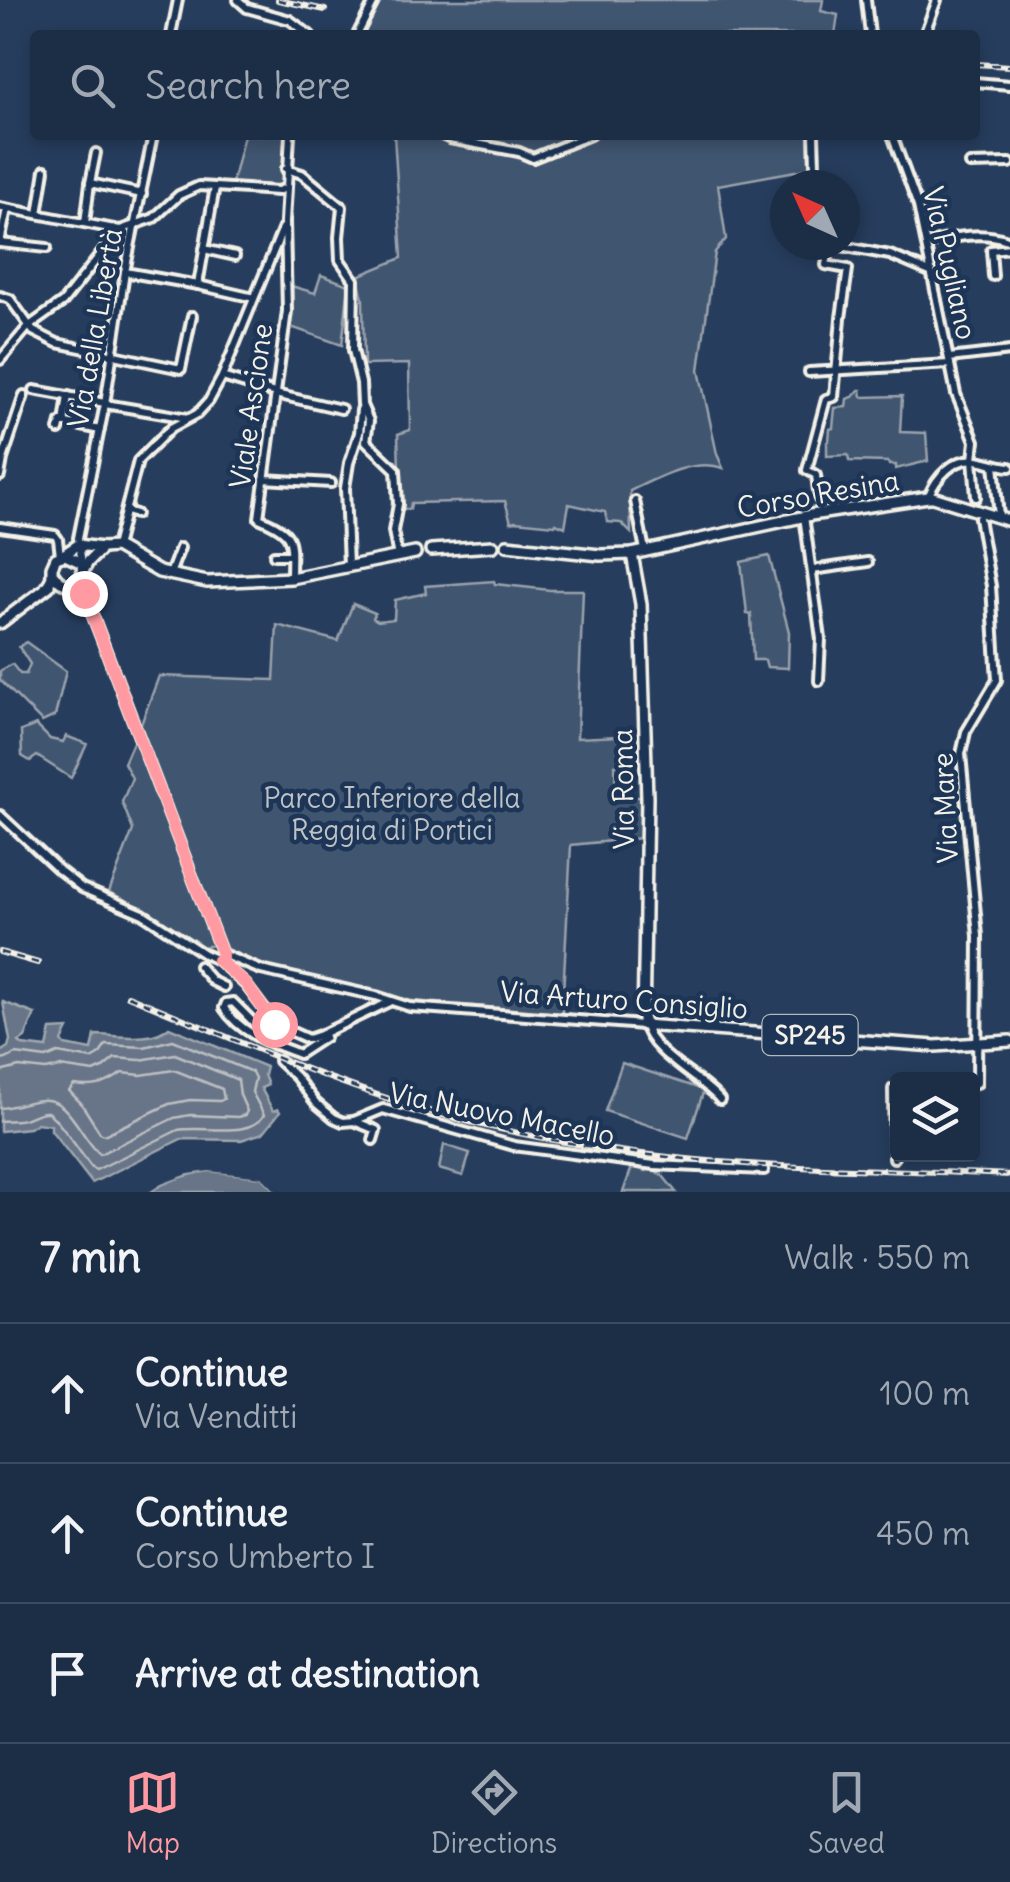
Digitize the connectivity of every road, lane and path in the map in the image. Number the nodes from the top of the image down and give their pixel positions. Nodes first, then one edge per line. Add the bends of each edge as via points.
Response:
1 (178, 0) edge
2 (238, 0) edge
3 (375, 0) edge
4 (866, 0) edge
5 (937, 0) edge
6 (172, 30) edge
7 (303, 30) edge
8 (360, 30) edge
9 (869, 30) edge
10 (926, 30) edge
11 (980, 82) edge
12 (1010, 85) edge
13 (152, 140) edge
14 (289, 140) edge
15 (455, 140) edge
16 (578, 140) edge
17 (814, 140) edge
18 (894, 140) edge
19 (96, 153) dead end
20 (1010, 163) edge
21 (970, 164) dead end
22 (286, 169) junction
23 (45, 170) dead end
24 (814, 170) edge
25 (90, 183) junction
26 (215, 187) junction
27 (286, 188) junction
28 (142, 194) junction
29 (4, 208) edge
30 (38, 214) junction
31 (285, 222) junction
32 (86, 223) junction
33 (136, 226) junction
34 (120, 230) junction
35 (1, 233) edge
36 (0, 243) edge
37 (926, 244) junction
38 (1010, 245) edge
39 (46, 248) dead end
40 (204, 249) junction
41 (860, 250) edge
42 (235, 256) dead end
43 (828, 260) edge
44 (125, 272) junction
45 (932, 273) junction
46 (993, 276) dead end
47 (198, 285) junction
48 (0, 296) edge
49 (254, 298) junction
50 (192, 316) dead end
51 (28, 326) junction
52 (1010, 352) edge
53 (112, 354) junction
54 (0, 360) edge
55 (949, 361) junction
56 (837, 370) junction
57 (809, 372) dead end
58 (222, 377) junction
59 (34, 390) dead end
60 (275, 394) junction
61 (24, 395) dead end
62 (68, 396) junction
63 (105, 403) junction
64 (362, 406) junction
65 (342, 408) dead end
66 (189, 418) junction
67 (100, 430) junction
68 (973, 459) junction
69 (994, 464) junction
70 (1010, 466) edge
71 (0, 476) edge
72 (264, 479) junction
73 (331, 482) dead end
74 (928, 497) junction
75 (976, 497) dead end
76 (819, 499) dead end
77 (635, 501) dead end
78 (126, 511) junction
79 (136, 514) dead end
80 (804, 516) junction
81 (999, 517) junction
82 (980, 518) dead end
83 (1010, 521) edge
84 (0, 527) edge
85 (78, 544) junction
86 (507, 545) dead end
87 (493, 546) dead end
88 (116, 547) junction
89 (102, 548) junction
90 (180, 548) dead end
91 (431, 550) dead end
92 (644, 550) junction
93 (414, 553) dead end
94 (632, 554) junction
95 (62, 555) junction
96 (274, 555) dead end
97 (291, 555) junction
98 (398, 557) junction
99 (868, 562) dead end
100 (348, 566) junction
101 (812, 570) junction
102 (81, 574) junction
103 (170, 574) junction
104 (58, 578) junction
105 (291, 578) junction
106 (0, 623) edge
107 (819, 681) dead end
108 (0, 814) edge
109 (217, 954) junction
110 (199, 966) dead end
111 (224, 987) dead end
112 (376, 996) junction
113 (389, 1002) junction
114 (370, 1010) junction
115 (351, 1020) junction
116 (276, 1023) junction
117 (644, 1025) junction
118 (264, 1041) junction
119 (1010, 1042) edge
120 (977, 1045) junction
121 (279, 1062) tunnel mouth
122 (978, 1072) edge
123 (720, 1100) dead end
124 (354, 1122) junction
125 (373, 1140) dead end
126 (764, 1170) dead end

1 - 6 street
2 - 7 street
3 - 8 street
4 - 9 street
5 - 10 street
11 - 12 street
13 - 28 street, Via della Libertà
14 - 22 street, Viale Ascione
15 - 16 street via 533,158
17 - 24 street
18 - 37 street, Via Pugliano
19 - 25 street
20 - 21 street
22 - 27 street, Viale Ascione
22 - 64 street via 342,207 340,260 354,280 353,350
23 - 30 street
25 - 28 street
25 - 32 street
26 - 27 street
26 - 33 street via 180,195
26 - 40 street
27 - 31 street, Viale Ascione
28 - 33 street, Via della Libertà
29 - 30 street
29 - 35 street
30 - 32 street
31 - 49 street
31 - 60 street, Viale Ascione via 287,311
32 - 34 street
33 - 34 street
33 - 44 street, Via della Libertà
34 - 51 street via 63,302
35 - 36 street
36 - 39 street
37 - 38 street via 983,234
37 - 45 street, Via Pugliano
38 - 46 street via 991,250
40 - 42 street
40 - 47 street
41 - 45 street
43 - 56 street via 826,265 848,269
44 - 47 street
44 - 53 street, Via della Libertà
45 - 55 street, Via Pugliano
47 - 49 street
48 - 51 street via 10,299
49 - 58 street
50 - 53 street via 181,370
51 - 53 street via 57,343
51 - 54 street
52 - 55 street
53 - 63 street, Via della Libertà
55 - 56 street
55 - 68 street, Via Pugliano via 975,441
56 - 57 street
56 - 76 street via 807,470 816,475
58 - 60 street
58 - 66 street via 209,402
59 - 62 street
60 - 65 street
60 - 72 street, Viale Ascione
61 - 71 street
62 - 63 street
62 - 67 street via 62,427
63 - 66 street
63 - 67 street, Via della Libertà
64 - 98 street via 369,421 366,441 396,470
64 - 100 street via 345,488
66 - 78 street via 138,461
67 - 85 street, Via della Libertà
68 - 69 street
68 - 74 street via 949,467
68 - 75 street, Via Pugliano
69 - 70 street
69 - 81 street
72 - 73 street
72 - 97 street, Viale Ascione via 259,518 290,537
74 - 80 main road, Corso Resina
74 - 81 main road, Corso Resina
77 - 92 street
78 - 79 street
78 - 88 street
80 - 92 main road, Corso Resina
80 - 101 street
81 - 83 main road, Corso Resina
82 - 120 street, Via Mare via 997,680 966,732 961,754 978,936
84 - 95 street via 54,536
85 - 89 main road
85 - 95 main road
85 - 102 street, Via della Libertà
86 - 94 main road, Corso Resina
87 - 91 main road
88 - 89 main road
88 - 103 main road
89 - 102 main road
90 - 103 street
92 - 94 main road, Corso Resina
93 - 98 main road
94 - 117 main road, Via Roma via 641,604 648,798
95 - 102 main road
95 - 104 main road via 53,563
96 - 97 street
97 - 105 street
98 - 100 main road
99 - 101 street
100 - 105 main road
101 - 107 street via 822,639
102 - 104 main road
102 - 109 street, Via della Libertà
103 - 105 main road via 208,582
104 - 106 main road
108 - 109 street via 82,888
109 - 112 street
109 - 116 street
110 - 111 street
112 - 113 street
112 - 114 street
113 - 114 street
113 - 117 street, Via Arturo Consiglio
114 - 115 street
115 - 116 street via 308,1039
115 - 118 street via 298,1054
116 - 118 street via 279,1040
117 - 120 main road, Via Arturo Consiglio / SP245
117 - 123 street via 655,1043
118 - 118 street via 233,1002 226,1004 229,1015
119 - 120 main road, SP245
120 - 122 street, Via Mare
121 - 124 street via 318,1105
124 - 125 street via 376,1130
124 - 126 street, Via Nuovo Macello via 384,1108 514,1146 654,1165

